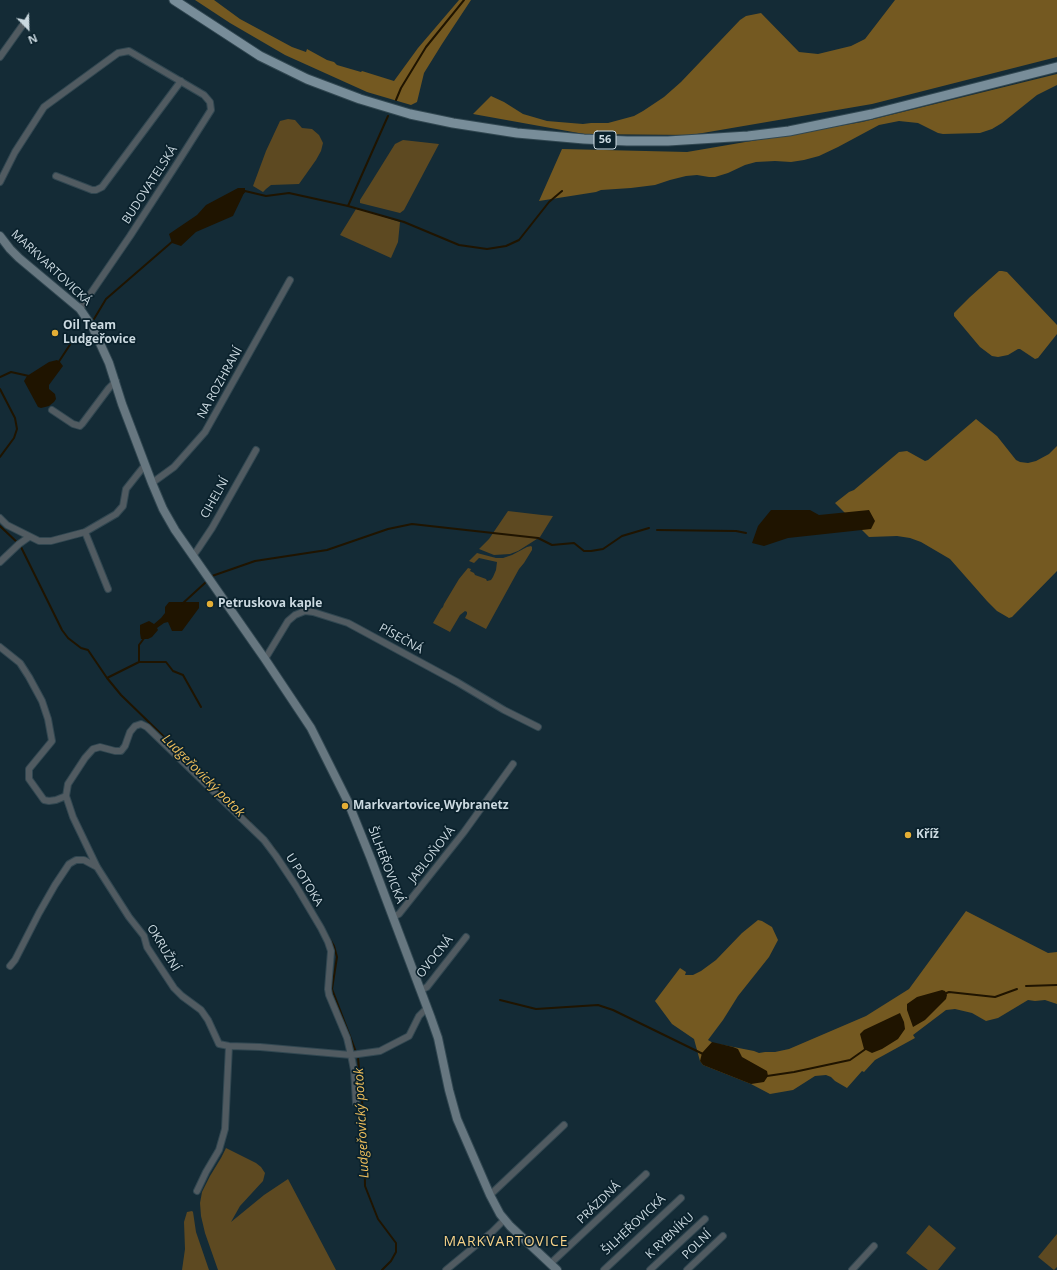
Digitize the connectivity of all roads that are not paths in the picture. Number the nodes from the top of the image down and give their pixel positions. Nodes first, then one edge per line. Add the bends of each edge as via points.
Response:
1 (174, 0) edge
2 (22, 26) dead end
3 (0, 56) edge
4 (1057, 67) edge
5 (181, 81) junction
6 (56, 176) dead end
7 (0, 182) edge
8 (0, 236) edge
9 (290, 280) dead end
10 (80, 308) junction
11 (116, 381) junction
12 (52, 410) dead end
13 (256, 450) dead end
14 (145, 465) junction
15 (152, 483) junction
16 (0, 518) edge
17 (175, 530) joint
18 (85, 532) junction
19 (29, 537) junction
20 (193, 556) junction
21 (0, 562) edge
22 (108, 589) dead end
23 (0, 647) edge
24 (265, 659) junction
25 (538, 727) dead end
26 (513, 764) dead end
27 (66, 796) junction
28 (97, 867) junction
29 (393, 917) junction
30 (466, 937) dead end
31 (10, 966) dead end
32 (421, 990) junction
33 (427, 1008) junction
34 (229, 1046) junction
35 (351, 1055) junction
36 (356, 1103) dead end
37 (564, 1125) dead end
38 (646, 1174) dead end
39 (197, 1191) dead end
40 (490, 1195) junction
41 (681, 1198) dead end
42 (705, 1219) dead end
43 (504, 1220) junction
44 (723, 1236) dead end
45 (874, 1246) dead end
46 (554, 1267) edge
47 (446, 1270) edge
48 (604, 1270) edge
49 (650, 1270) edge
50 (687, 1270) edge
51 (852, 1270) edge

1 - 4 main road, 56 via 266,59 307,79 360,99 410,114 453,123 517,133 584,139 668,141 789,131 872,114
2 - 3 street
5 - 6 street via 102,187 92,190
5 - 7 street, BUDOVATELSKÁ via 129,51 118,53 44,107 15,152
5 - 10 street, BUDOVATELSKÁ via 204,95 210,102 211,110
8 - 10 street, MARKVARTOVICKÁ via 19,258
9 - 15 street, NA ROZHRANÍ via 205,432 174,467
10 - 11 street, MARKVARTOVICKÁ via 93,328
11 - 12 street via 80,426
11 - 14 street, MARKVARTOVICKÁ
13 - 20 street, CIHELNÍ via 212,528
14 - 15 street, MARKVARTOVICKÁ
14 - 18 street via 126,489 124,506 116,514
15 - 17 street, MARKVARTOVICKÁ
16 - 19 street via 7,525
17 - 20 street, ŠILHEŘOVICKÁ
18 - 19 street via 51,541 39,541
18 - 22 street
19 - 21 street
20 - 24 street, ŠILHEŘOVICKÁ
23 - 27 street via 20,663 29,677 42,701 50,725 52,741 29,769 29,779 44,800 56,800
24 - 25 street, PÍSEČNÁ via 288,621 305,611 313,612 348,623
24 - 29 street, ŠILHEŘOVICKÁ via 302,714 330,764 348,802
26 - 29 street, JABLOŇOVÁ via 464,832 399,914
27 - 28 street, OKRUŽNÍ
27 - 35 street, U POTOKA via 68,784 93,749 100,747 121,751 135,726 141,724 147,727 264,840 321,928 332,951 329,995 347,1038
28 - 31 street via 84,860 76,860 69,864
28 - 34 street, OKRUŽNÍ via 144,936 147,947 174,988 201,1010 219,1044
29 - 32 street, ŠILHEŘOVICKÁ
30 - 32 street, OVOCNÁ via 427,987
32 - 33 street, ŠILHEŘOVICKÁ
33 - 35 street via 419,1016 409,1036 380,1051
33 - 40 street, ŠILHEŘOVICKÁ via 438,1038 457,1119
34 - 35 street
34 - 39 street via 226,1129 219,1150
35 - 36 street, U POTOKA
37 - 40 street
38 - 46 street, PRÁZDNÁ
40 - 43 street, ŠILHEŘOVICKÁ
41 - 48 street, ŠILHEŘOVICKÁ
42 - 49 street, K RYBNÍKU
43 - 46 street, ŠILHEŘOVICKÁ
43 - 47 street
44 - 50 street, POLNÍ
45 - 51 street

